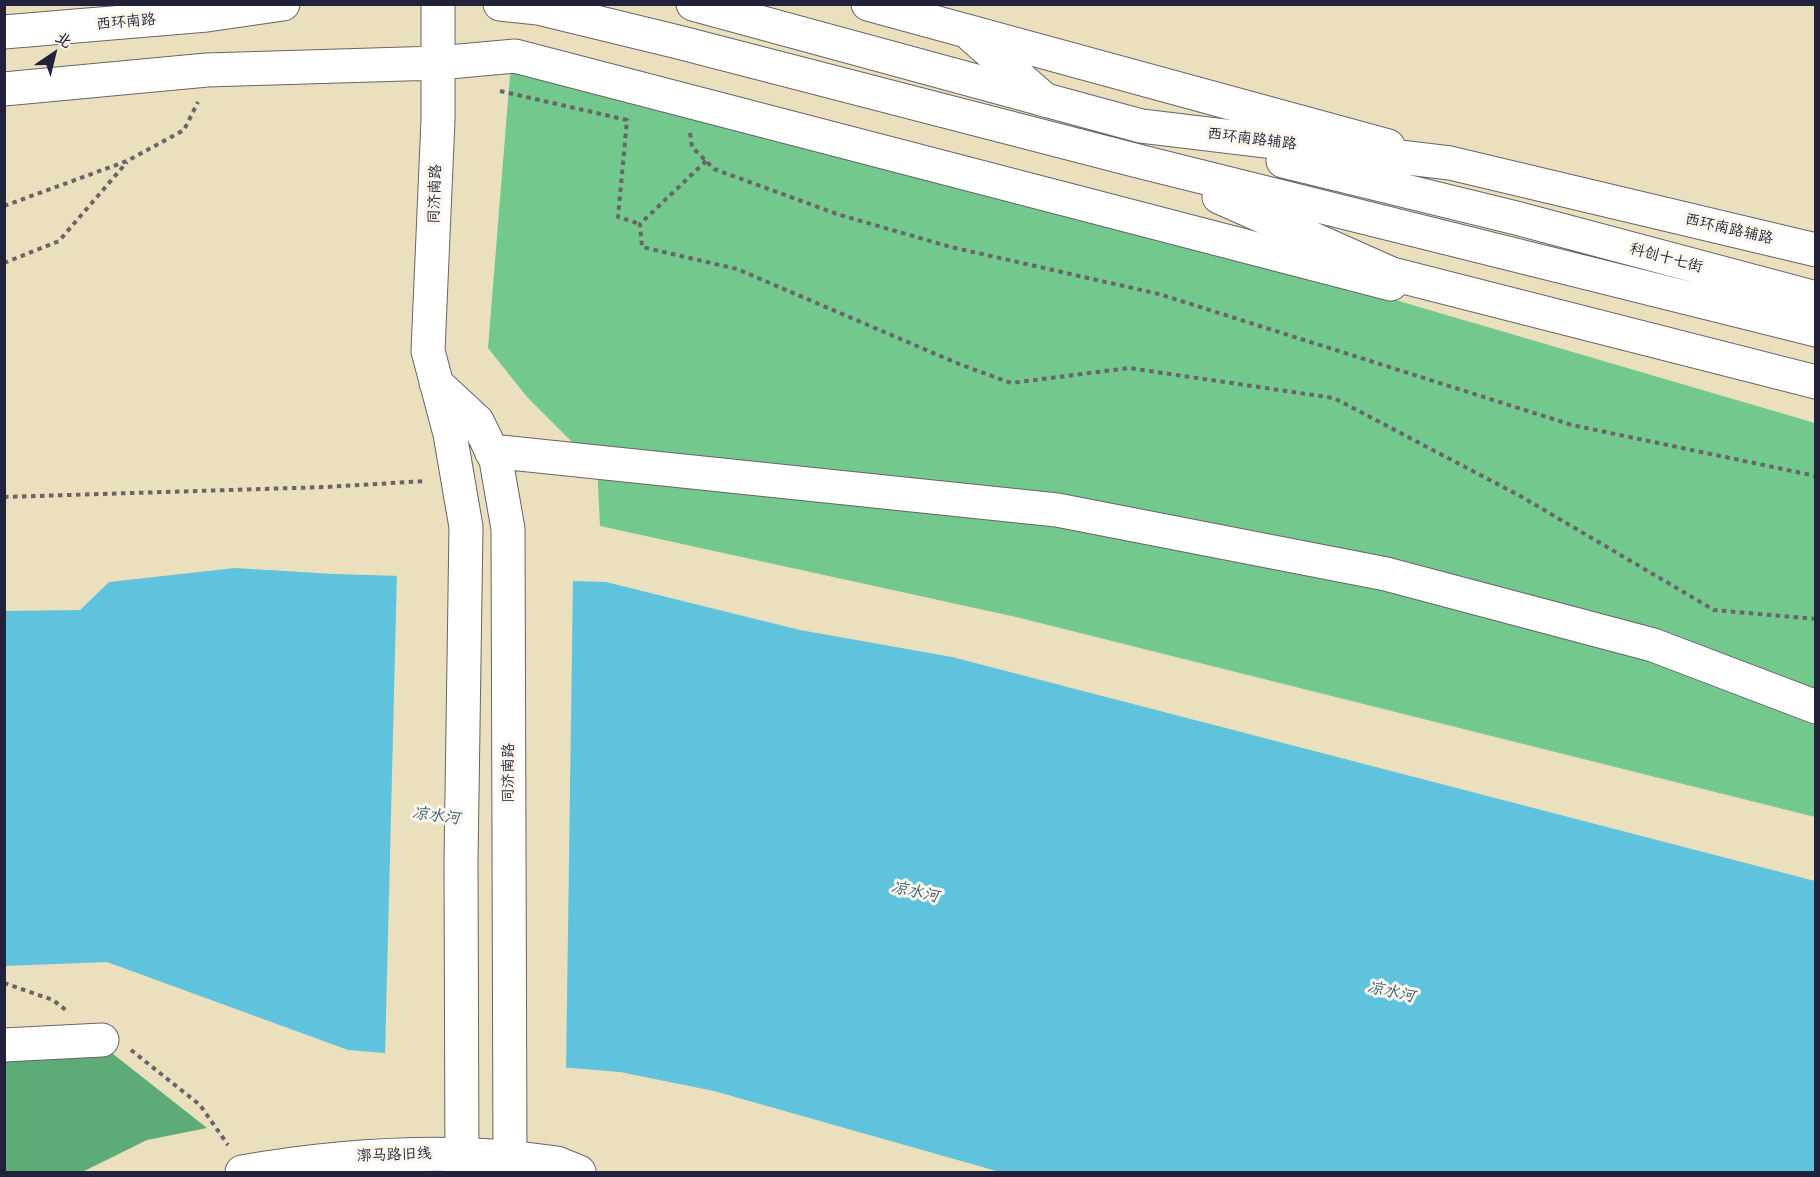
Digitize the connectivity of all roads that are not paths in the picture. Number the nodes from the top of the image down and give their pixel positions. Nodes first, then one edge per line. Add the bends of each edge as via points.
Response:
1 (283, 4) edge
2 (438, 4) edge
3 (500, 4) edge
4 (693, 4) edge
5 (868, 4) edge
6 (966, 31) junction
7 (4, 32) edge
8 (438, 63) junction
9 (4, 89) edge
10 (1045, 100) junction
11 (1142, 126) junction
12 (1138, 161) junction
13 (1450, 163) junction
14 (1815, 250) edge
15 (1815, 297) edge
16 (1815, 330) edge
17 (1815, 382) edge
18 (436, 383) junction
19 (1815, 395) edge
20 (491, 451) junction
21 (1815, 707) edge
22 (102, 1040) dead end
23 (4, 1045) edge
24 (480, 1164) edge
25 (242, 1173) edge
26 (579, 1173) edge

1 - 7 street, 西环南路 via 207,15
2 - 8 street, 同济南路
3 - 12 street via 538,8 667,39
4 - 10 street, 西环南路辅路
5 - 6 street
6 - 10 street
6 - 13 street
8 - 9 street via 207,70
8 - 18 street, 同济南路 via 428,351
8 - 19 street via 515,56
10 - 11 street, 西环南路辅路
11 - 13 street, 西环南路辅路
11 - 15 street, 科创十七街
12 - 16 street
12 - 17 street via 1392,274
13 - 14 street, 西环南路辅路
18 - 20 street, 同济南路 via 477,421
18 - 24 street, 同济南路 via 450,434 466,527 462,1108
20 - 21 street via 1081,515 1386,574 1653,645
20 - 24 street, 同济南路 via 501,480 508,529 509,1107
22 - 23 street
24 - 25 street, 漷马路旧线 via 360,1155
24 - 26 street, 漷马路旧线 via 557,1163

